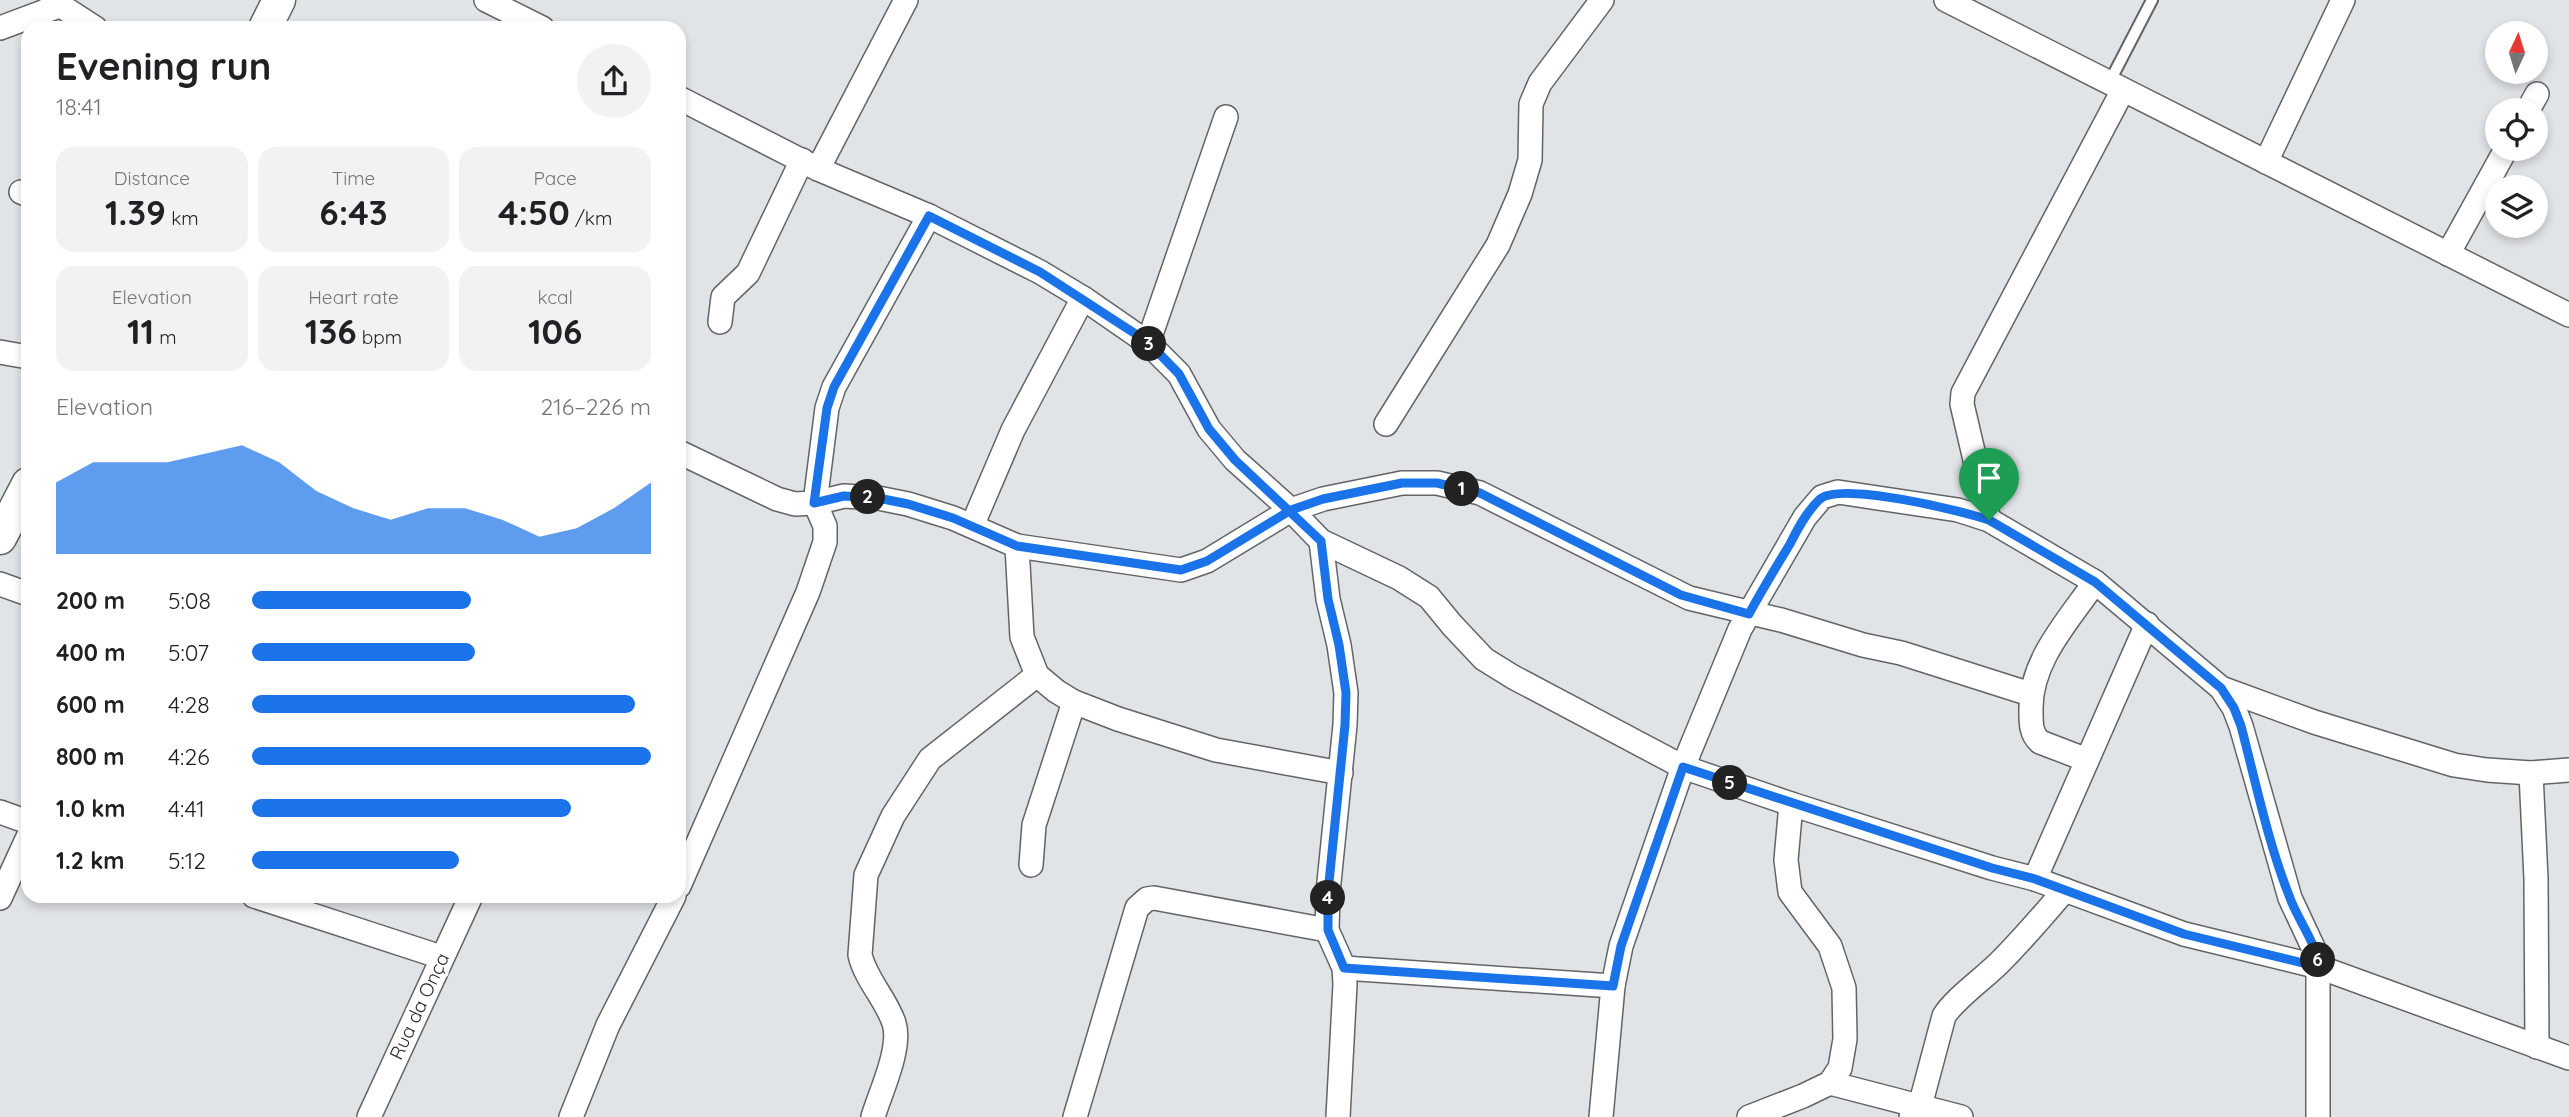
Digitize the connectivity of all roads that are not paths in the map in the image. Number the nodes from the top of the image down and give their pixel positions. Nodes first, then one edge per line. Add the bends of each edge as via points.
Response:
1 (279, 0) edge
2 (486, 0) edge
3 (906, 0) edge
4 (1602, 0) edge
5 (1946, 0) edge
6 (2151, 0) edge
7 (2343, 0) edge
8 (56, 3) edge
9 (84, 21) edge
10 (268, 21) edge
11 (528, 21) edge
12 (0, 28) edge
13 (2116, 86) junction
14 (686, 102) edge
15 (1226, 117) dead end
16 (2500, 161) edge
17 (2266, 162) junction
18 (810, 164) junction
19 (929, 216) junction
20 (2448, 254) junction
21 (1083, 298) junction
22 (2569, 315) edge
23 (720, 322) dead end
24 (1148, 342) junction
25 (0, 352) edge
26 (21, 356) edge
27 (1386, 424) dead end
28 (686, 455) edge
29 (21, 499) edge
30 (814, 503) junction
31 (1291, 510) junction
32 (1989, 520) junction
33 (9, 525) edge
34 (972, 526) junction
35 (1321, 541) junction
36 (1017, 546) junction
37 (2095, 582) junction
38 (0, 584) edge
39 (21, 592) edge
40 (1749, 614) junction
41 (2147, 624) junction
42 (1037, 675) junction
43 (2221, 688) junction
44 (2030, 694) junction
45 (1074, 702) junction
46 (2087, 760) junction
47 (1683, 767) junction
48 (2569, 770) edge
49 (1341, 773) junction
50 (2531, 773) junction
51 (1791, 804) junction
52 (0, 812) edge
53 (21, 820) edge
54 (21, 852) edge
55 (1031, 865) dead end
56 (686, 871) edge
57 (2035, 879) junction
58 (2064, 890) junction
59 (0, 898) edge
60 (275, 903) edge
61 (468, 903) edge
62 (670, 903) edge
63 (1328, 930) junction
64 (441, 957) junction
65 (2319, 967) junction
66 (1344, 968) junction
67 (1613, 986) junction
68 (2537, 1047) junction
69 (2569, 1058) edge
70 (1830, 1083) junction
71 (1916, 1111) edge
72 (369, 1117) edge
73 (571, 1117) edge
74 (873, 1117) edge
75 (1075, 1117) edge
76 (1338, 1117) edge
77 (1601, 1117) edge
78 (1749, 1117) edge
79 (1961, 1117) edge
80 (2318, 1117) edge

1 - 10 main road
2 - 11 street
3 - 18 street
4 - 27 street via 1540,83 1531,104 1530,160 1498,245
5 - 13 street
6 - 13 lane
7 - 17 street
8 - 9 street
8 - 12 street
13 - 17 street
13 - 32 street via 1963,393
14 - 18 street
15 - 24 street
16 - 20 street
17 - 20 street
18 - 19 street
18 - 23 street via 748,273 723,297
19 - 21 street
19 - 30 street via 834,387
20 - 22 street
21 - 24 street
21 - 34 street via 1013,430
24 - 31 street via 1179,374 1209,429 1235,460
25 - 26 street
28 - 30 street via 777,499
29 - 33 main road
30 - 34 street via 844,496 878,498
30 - 56 street via 825,526 825,542 808,592
31 - 35 street
31 - 36 street via 1207,561 1181,570
31 - 40 street via 1402,483 1437,483 1480,493 1681,595
32 - 37 street
32 - 40 street via 1958,510 1863,494 1838,492 1822,497 1805,517
34 - 36 street
35 - 47 street via 1429,597 1484,659
35 - 49 street via 1346,693
36 - 42 street via 1022,637
37 - 41 street
37 - 44 street via 2038,668
38 - 39 street
40 - 44 street via 1901,653
40 - 47 street
41 - 43 street
41 - 46 street
42 - 45 street
42 - 74 street via 930,759 893,816 866,875 860,955 894,1023 895,1037
43 - 50 street via 2454,765
43 - 65 street via 2241,726 2278,863
44 - 46 street via 2034,737
45 - 49 street via 1216,750
45 - 55 street via 1034,825
46 - 57 street
47 - 51 street
47 - 67 street via 1621,946
48 - 50 street
49 - 63 street
50 - 68 street
51 - 57 street
51 - 70 street via 1786,860 1790,892 1830,946 1844,988 1845,1039 1840,1068
52 - 53 street
54 - 59 street
57 - 58 street
58 - 65 street via 2184,934
58 - 71 street via 2005,958 1951,1004
60 - 64 street
61 - 64 street, Rua da Onça
62 - 73 street via 608,1025
63 - 66 street
63 - 75 street via 1147,899 1137,908
64 - 72 street, Rua da Onça
65 - 68 street
65 - 80 street
66 - 67 street
66 - 76 street
67 - 77 street
68 - 69 street
70 - 71 street
70 - 78 street
71 - 79 street

